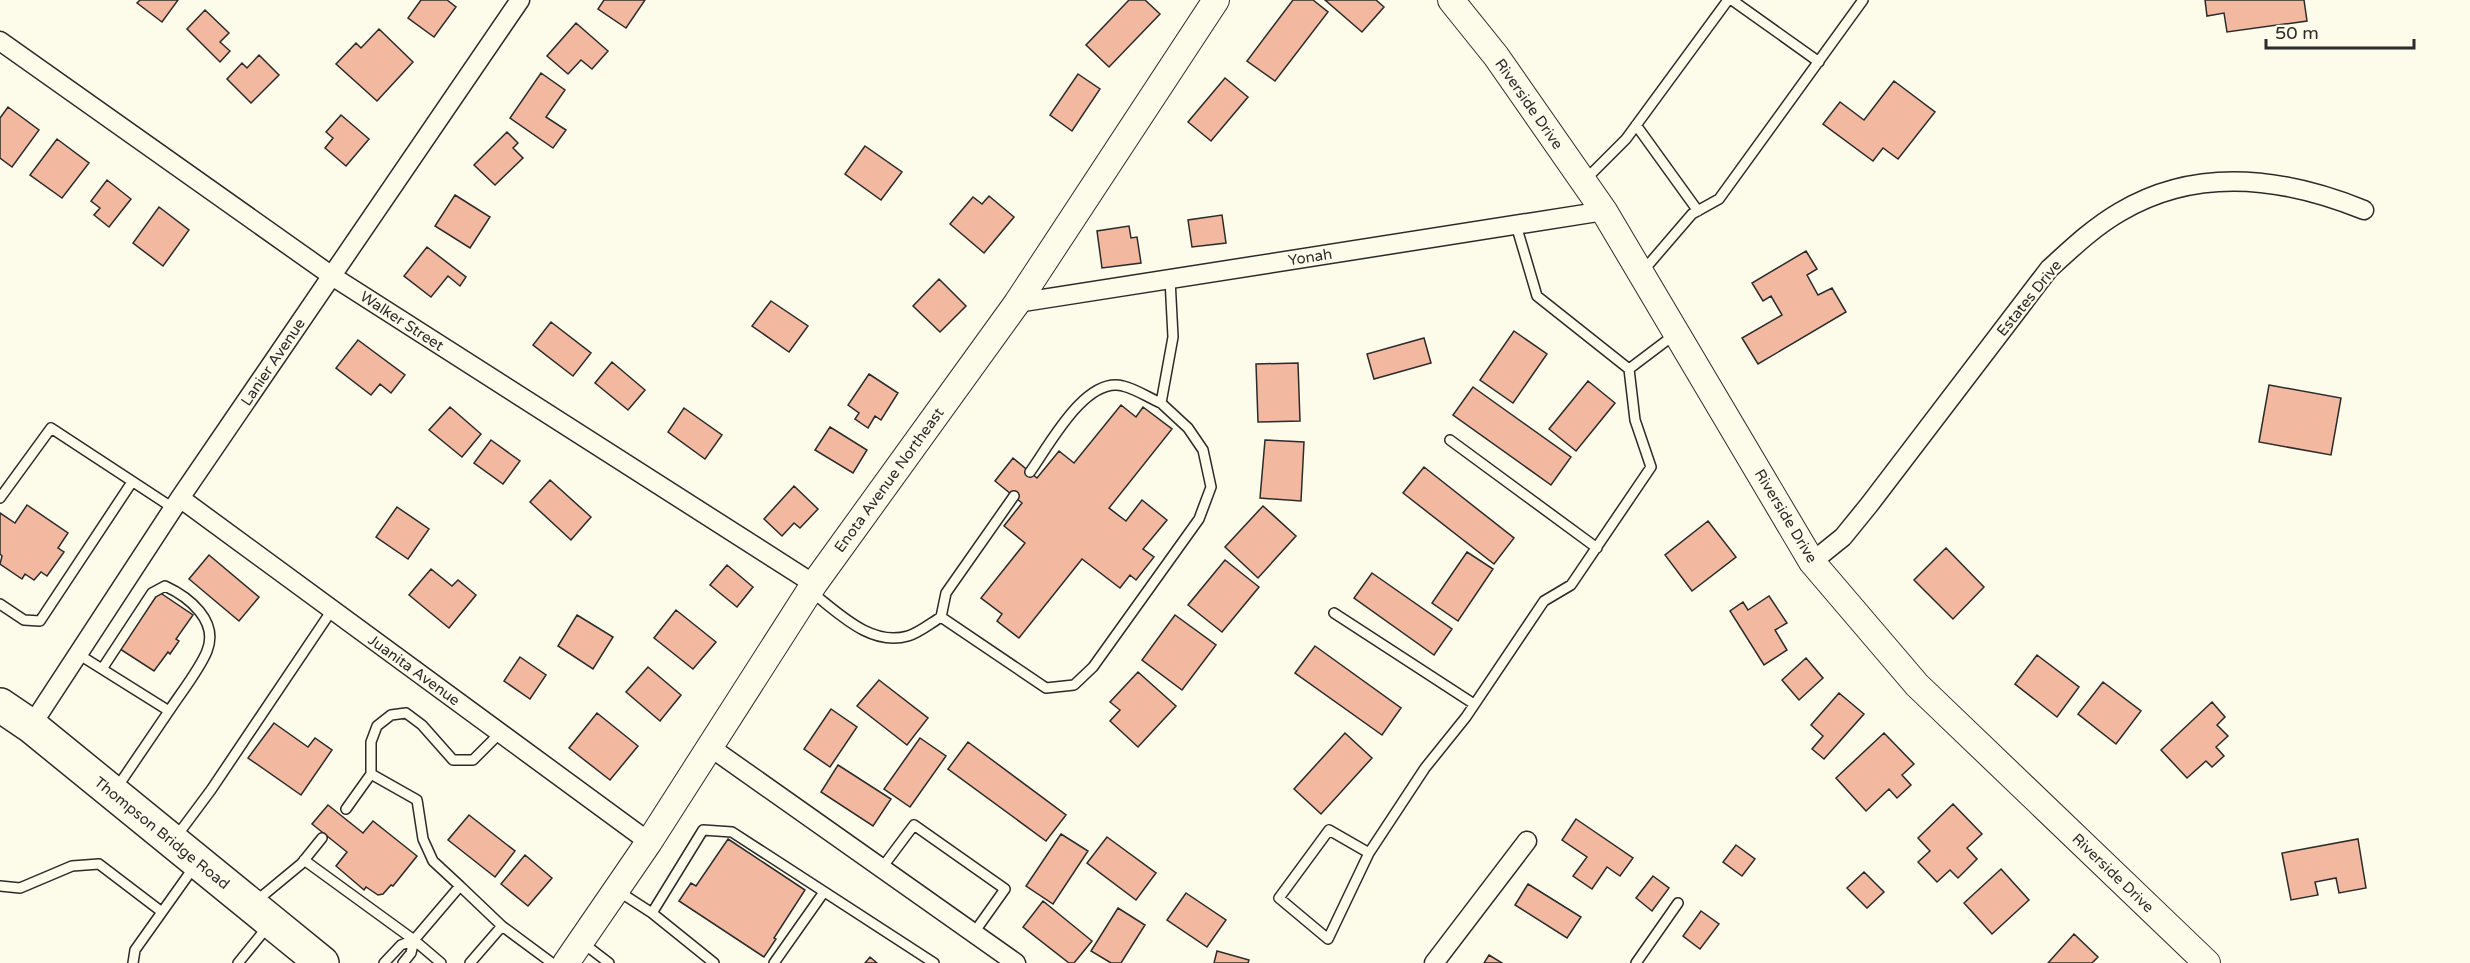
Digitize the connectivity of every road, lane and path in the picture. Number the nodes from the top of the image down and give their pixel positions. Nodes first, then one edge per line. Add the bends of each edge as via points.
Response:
1 (520, 0) edge
2 (1216, 0) edge
3 (1451, 0) edge
4 (1728, 0) edge
5 (1732, 0) edge
6 (1863, 0) edge
7 (0, 41) edge
8 (1819, 62) junction
9 (1636, 125) junction
10 (1583, 181) junction
11 (2364, 210) dead end
12 (1604, 211) junction
13 (1698, 211) junction
14 (1516, 225) junction
15 (1641, 273) junction
16 (332, 276) junction
17 (1170, 279) junction
18 (1017, 303) junction
19 (1676, 334) junction
20 (1629, 369) junction
21 (1161, 403) junction
22 (1450, 440) dead end
23 (1030, 472) dead end
24 (132, 482) junction
25 (1014, 496) dead end
26 (0, 498) edge
27 (176, 503) junction
28 (1597, 548) junction
29 (1812, 562) junction
30 (812, 588) junction
31 (0, 604) edge
32 (332, 610) junction
33 (1334, 613) dead end
34 (941, 617) junction
35 (78, 654) junction
36 (102, 669) junction
37 (1474, 704) junction
38 (0, 705) edge
39 (169, 711) junction
40 (31, 726) junction
41 (500, 733) junction
42 (710, 747) junction
43 (371, 774) junction
44 (113, 793) junction
45 (345, 809) dead end
46 (322, 838) dead end
47 (1527, 841) dead end
48 (173, 842) junction
49 (649, 842) junction
50 (1369, 853) junction
51 (304, 860) junction
52 (198, 862) junction
53 (881, 869) junction
54 (0, 886) edge
55 (460, 886) junction
56 (616, 889) junction
57 (824, 892) junction
58 (1678, 903) dead end
59 (162, 912) junction
60 (261, 913) junction
61 (652, 913) junction
62 (502, 926) junction
63 (973, 934) junction
64 (414, 940) junction
65 (581, 941) junction
66 (134, 963) edge
67 (238, 963) edge
68 (322, 963) edge
69 (384, 963) edge
70 (403, 963) edge
71 (441, 963) edge
72 (470, 963) edge
73 (552, 963) edge
74 (566, 963) edge
75 (609, 963) edge
76 (714, 963) edge
77 (774, 963) edge
78 (934, 963) edge
79 (1016, 963) edge
80 (1434, 963) edge
81 (1636, 963) edge
82 (2207, 963) edge

1 - 16 street, Lanier Avenue
2 - 18 street, Enota Avenue Northeast
3 - 10 street, Riverside Drive via 1496,56
4 - 9 lane
5 - 8 lane
6 - 8 lane
7 - 16 street, Walker Street
8 - 13 lane via 1719,199
9 - 10 lane via 1626,140
9 - 13 lane
10 - 12 street, Riverside Drive
11 - 29 street, Estates Drive via 2307,190 2252,181 2202,184 2160,194 2122,211 2084,236 2049,269 1869,505 1843,537
12 - 14 street, Yonah
12 - 15 street, Riverside Drive
13 - 15 lane
14 - 17 street, Yonah
14 - 20 lane via 1537,296
15 - 19 street, Riverside Drive
16 - 27 street, Lanier Avenue
16 - 30 street, Walker Street
17 - 18 street, Yonah
17 - 21 lane via 1173,337
18 - 30 street, Enota Avenue Northeast
19 - 20 lane
19 - 29 street, Riverside Drive
20 - 28 lane via 1635,420 1651,468
21 - 23 lane via 1122,385 1101,387 1082,400
21 - 34 lane via 1188,428 1203,450 1211,487 1198,519 1093,667 1074,685 1046,688
22 - 28 lane
24 - 26 lane via 51,428
24 - 27 lane
24 - 31 lane via 40,621 24,620
25 - 34 lane via 946,593
27 - 32 street, Juanita Avenue
27 - 35 street, Lanier Avenue
28 - 37 lane via 1571,585 1544,601
29 - 82 street, Riverside Drive via 1917,685
30 - 34 lane via 867,634 891,639 910,636
30 - 42 street, Enota Avenue Northeast
32 - 41 street, Juanita Avenue
32 - 48 lane
33 - 37 lane
35 - 36 lane
35 - 40 street, Lanier Avenue
36 - 39 lane
36 - 39 lane via 152,593 165,586 179,593 202,613 208,629 208,650
37 - 50 lane via 1425,768
38 - 40 highway, Thompson Bridge Road
39 - 44 lane
40 - 44 highway, Thompson Bridge Road
41 - 43 lane via 473,760 453,760 406,713 391,715 377,726 371,742
41 - 49 street, Juanita Avenue
42 - 49 street, Enota Avenue Northeast
42 - 53 street
43 - 45 lane
43 - 55 lane via 417,800 423,839 433,861
44 - 48 highway, Thompson Bridge Road
46 - 51 lane
47 - 80 street
48 - 52 highway, Thompson Bridge Road
49 - 56 street, Enota Avenue Northeast
50 - 50 lane via 1328,939 1279,898 1329,830
51 - 60 lane
51 - 64 lane
52 - 59 lane
52 - 60 highway, Thompson Bridge Road
53 - 63 street
53 - 63 lane via 914,825 1005,889
54 - 59 lane via 20,888 72,866 99,864
55 - 62 lane
55 - 64 lane
56 - 61 lane
56 - 65 street, Enota Avenue Northeast
57 - 61 lane via 732,832 703,830
57 - 77 lane
57 - 78 lane
58 - 81 lane
59 - 66 lane via 135,950
60 - 67 lane
60 - 68 highway, Thompson Bridge Road
61 - 76 lane
62 - 72 lane
62 - 73 lane
63 - 79 street
64 - 69 lane via 401,945
64 - 70 lane
64 - 71 lane
65 - 74 street, Enota Avenue Northeast
65 - 75 lane

